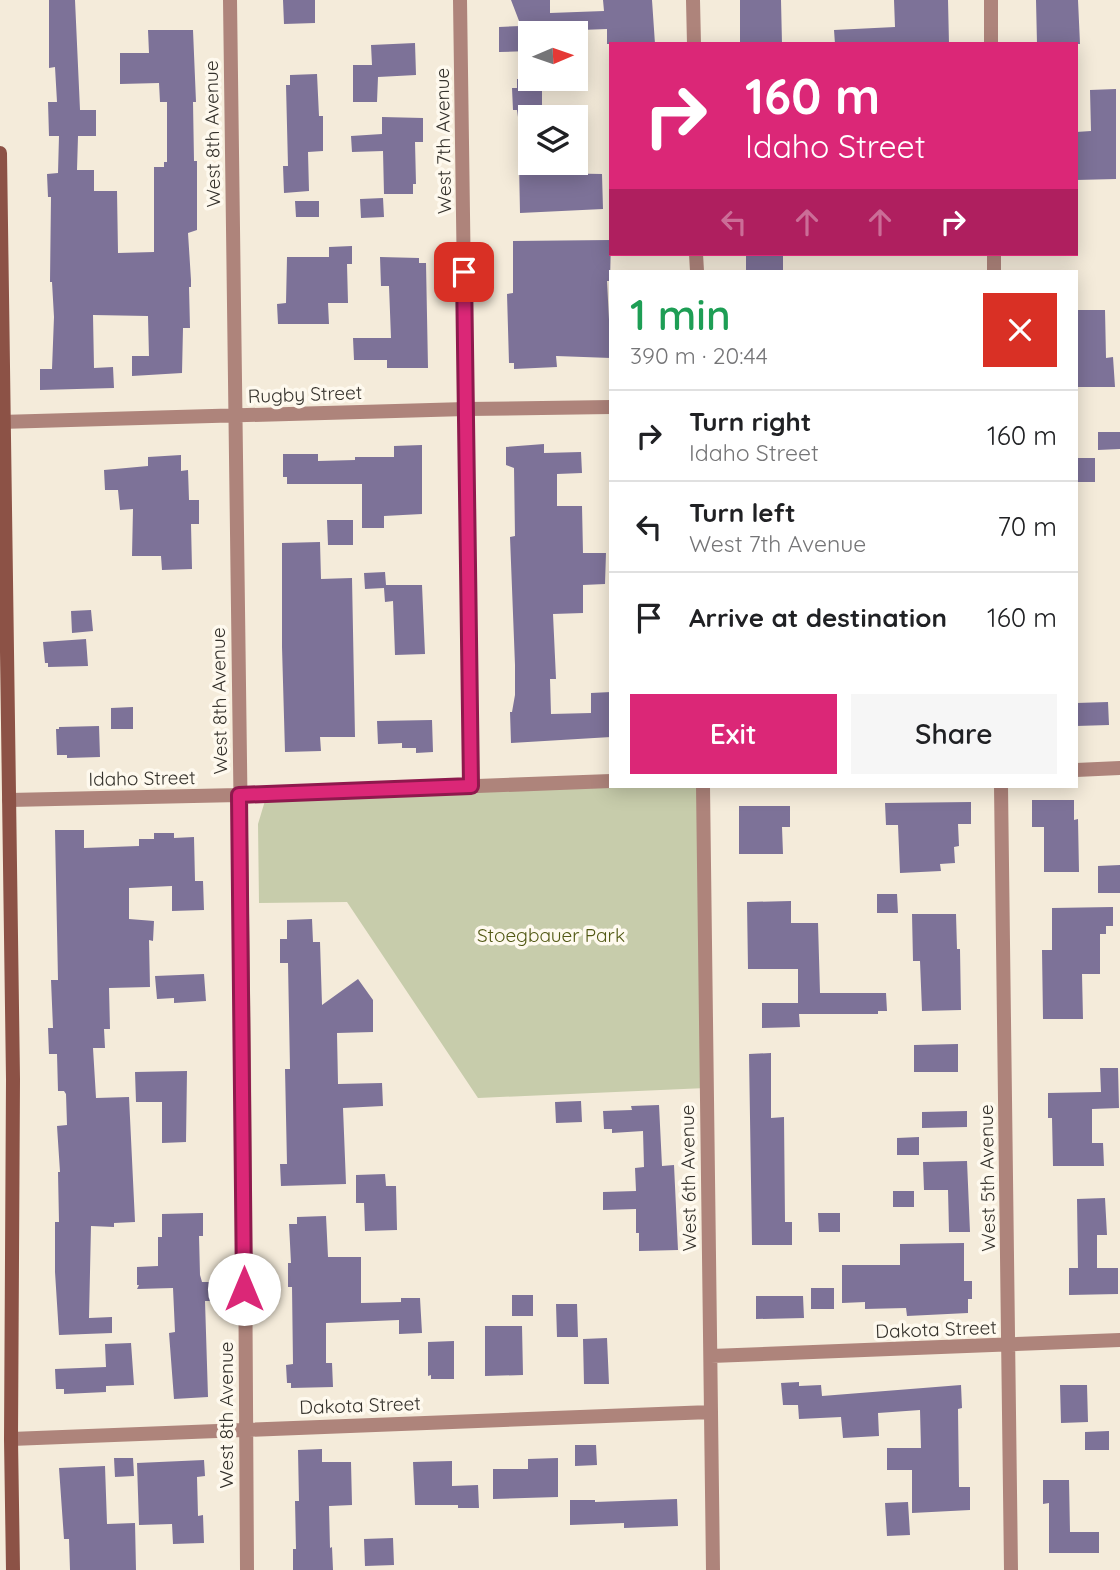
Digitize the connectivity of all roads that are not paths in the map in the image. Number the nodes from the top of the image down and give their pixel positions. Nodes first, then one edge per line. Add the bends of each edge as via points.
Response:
1 (230, 0) edge
2 (460, 0) edge
3 (693, 0) edge
4 (991, 0) edge
5 (694, 42) edge
6 (991, 42) edge
7 (0, 153) edge
8 (609, 407) edge
9 (466, 409) junction
10 (234, 415) junction
11 (2, 422) edge
12 (1120, 768) edge
13 (1078, 770) edge
14 (609, 781) edge
15 (471, 786) junction
16 (703, 788) edge
17 (1001, 788) edge
18 (239, 795) junction
19 (9, 800) junction
20 (7, 1079) edge
21 (1120, 1340) edge
22 (1009, 1345) junction
23 (711, 1356) junction
24 (711, 1412) junction
25 (245, 1428) junction
26 (11, 1439) junction
27 (13, 1570) edge
28 (247, 1570) edge
29 (713, 1570) edge
30 (1011, 1570) edge

1 - 10 street, West 8th Avenue
2 - 9 street, West 7th Avenue
3 - 5 street
4 - 6 street
7 - 11 main road
8 - 9 street, Rugby Street
9 - 10 street, Rugby Street
9 - 15 street, West 7th Avenue
10 - 11 street, Rugby Street
10 - 18 street, West 8th Avenue
11 - 19 main road
12 - 13 street
14 - 15 street, Idaho Street
15 - 18 street, Idaho Street
16 - 23 street, West 6th Avenue
17 - 22 street, West 5th Avenue
18 - 19 street, Idaho Street
18 - 25 street, West 8th Avenue
19 - 20 main road
20 - 26 main road
21 - 22 street, Dakota Street
22 - 23 street, Dakota Street
22 - 30 street, West 5th Avenue
23 - 24 street, West 6th Avenue
24 - 25 street, Dakota Street
24 - 29 street, West 6th Avenue
25 - 26 street, Dakota Street
25 - 28 street, West 8th Avenue
26 - 27 main road

